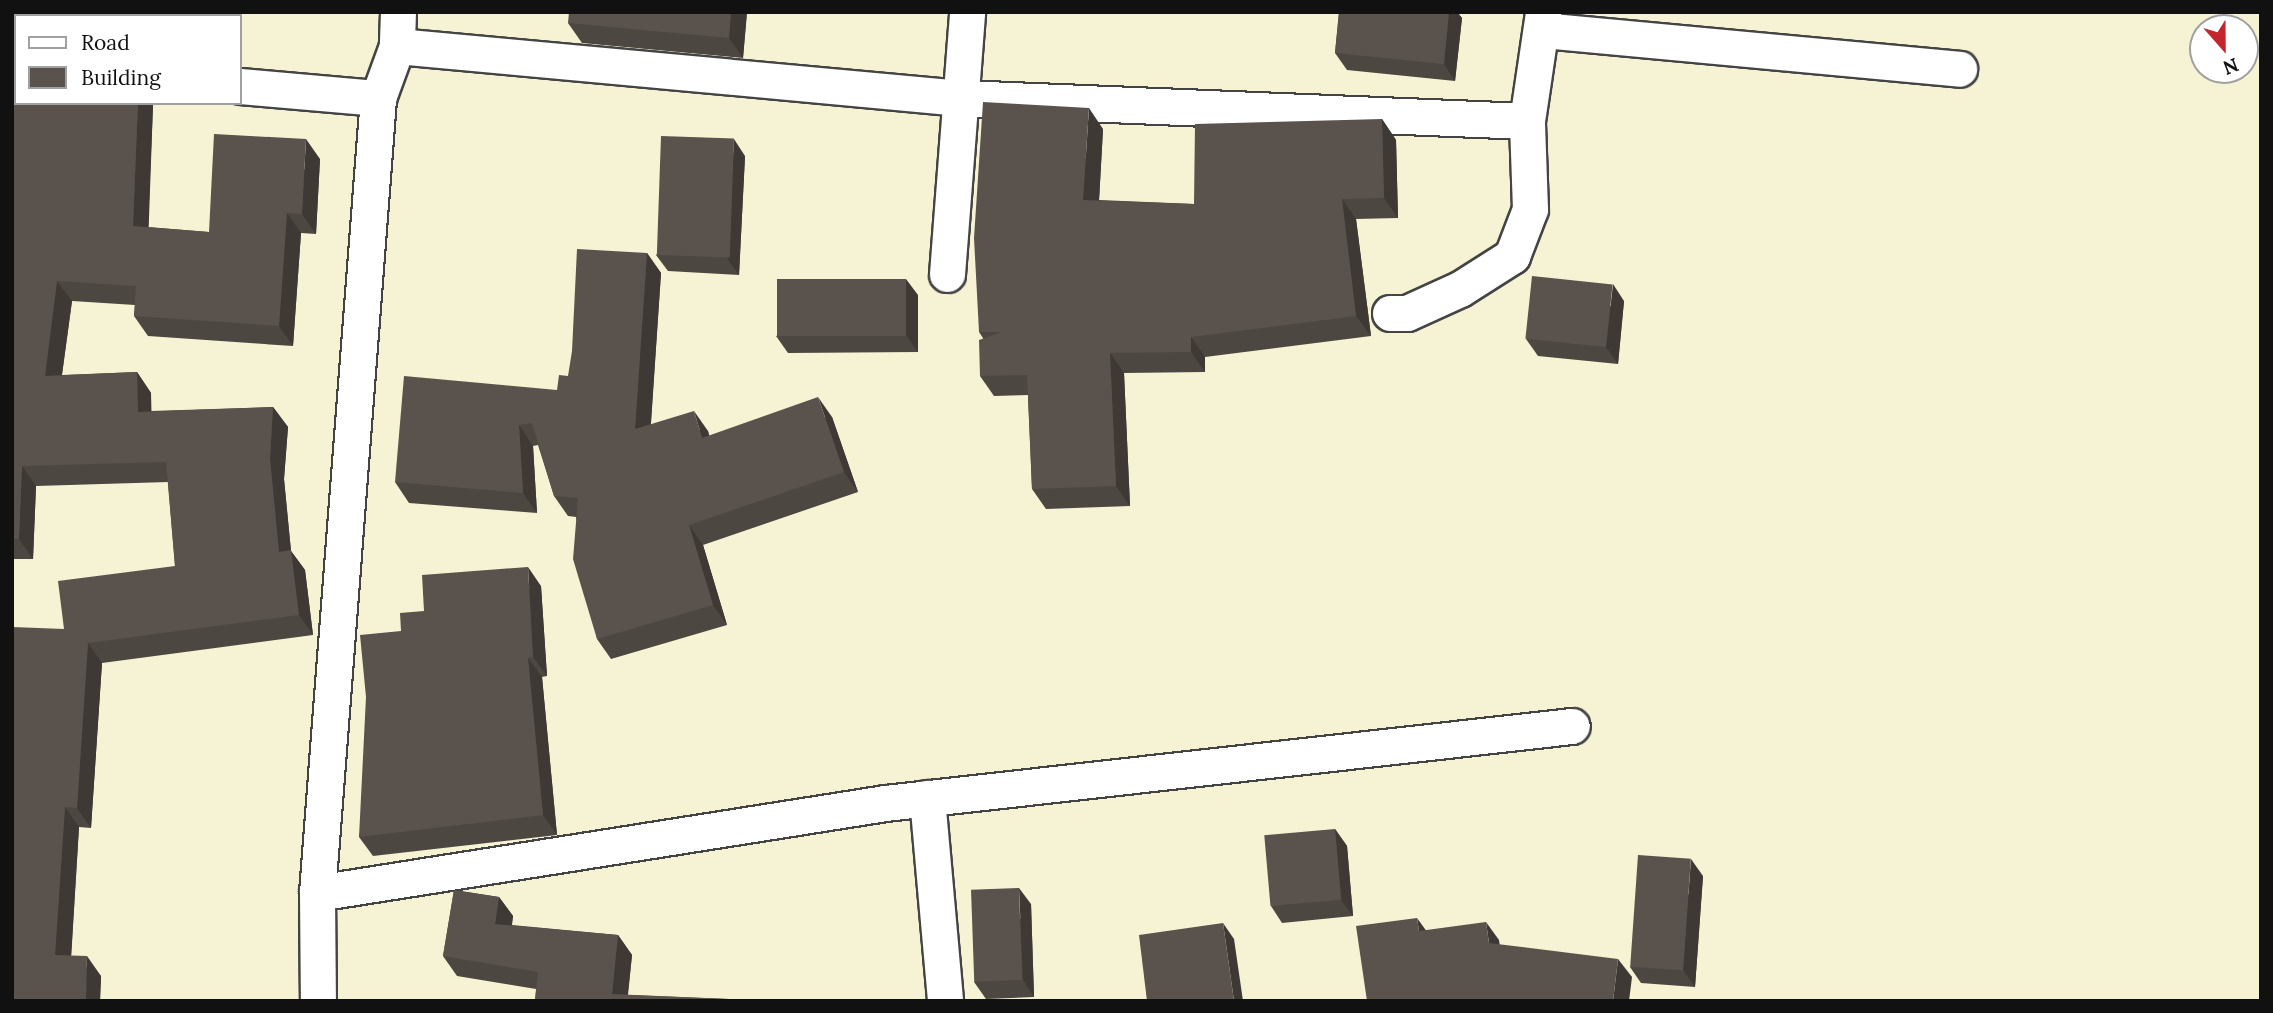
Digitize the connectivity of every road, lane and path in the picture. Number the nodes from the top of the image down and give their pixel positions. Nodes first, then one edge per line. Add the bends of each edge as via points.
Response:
1 (967, 12) edge
2 (1542, 21) edge
3 (398, 29) edge
4 (1959, 69) dead end
5 (242, 86) edge
6 (378, 98) junction
7 (961, 98) junction
8 (1527, 121) junction
9 (947, 274) dead end
10 (1390, 313) dead end
11 (1572, 726) dead end
12 (927, 798) junction
13 (317, 893) junction
14 (318, 1001) edge
15 (945, 1001) edge

1 - 7 street
2 - 4 street
2 - 8 street
3 - 6 street
3 - 7 street
5 - 6 street
6 - 13 street
7 - 8 street
7 - 9 street
8 - 10 street via 1530,209 1513,256 1460,289 1407,313
11 - 12 street
12 - 13 street
12 - 15 street
13 - 14 street

